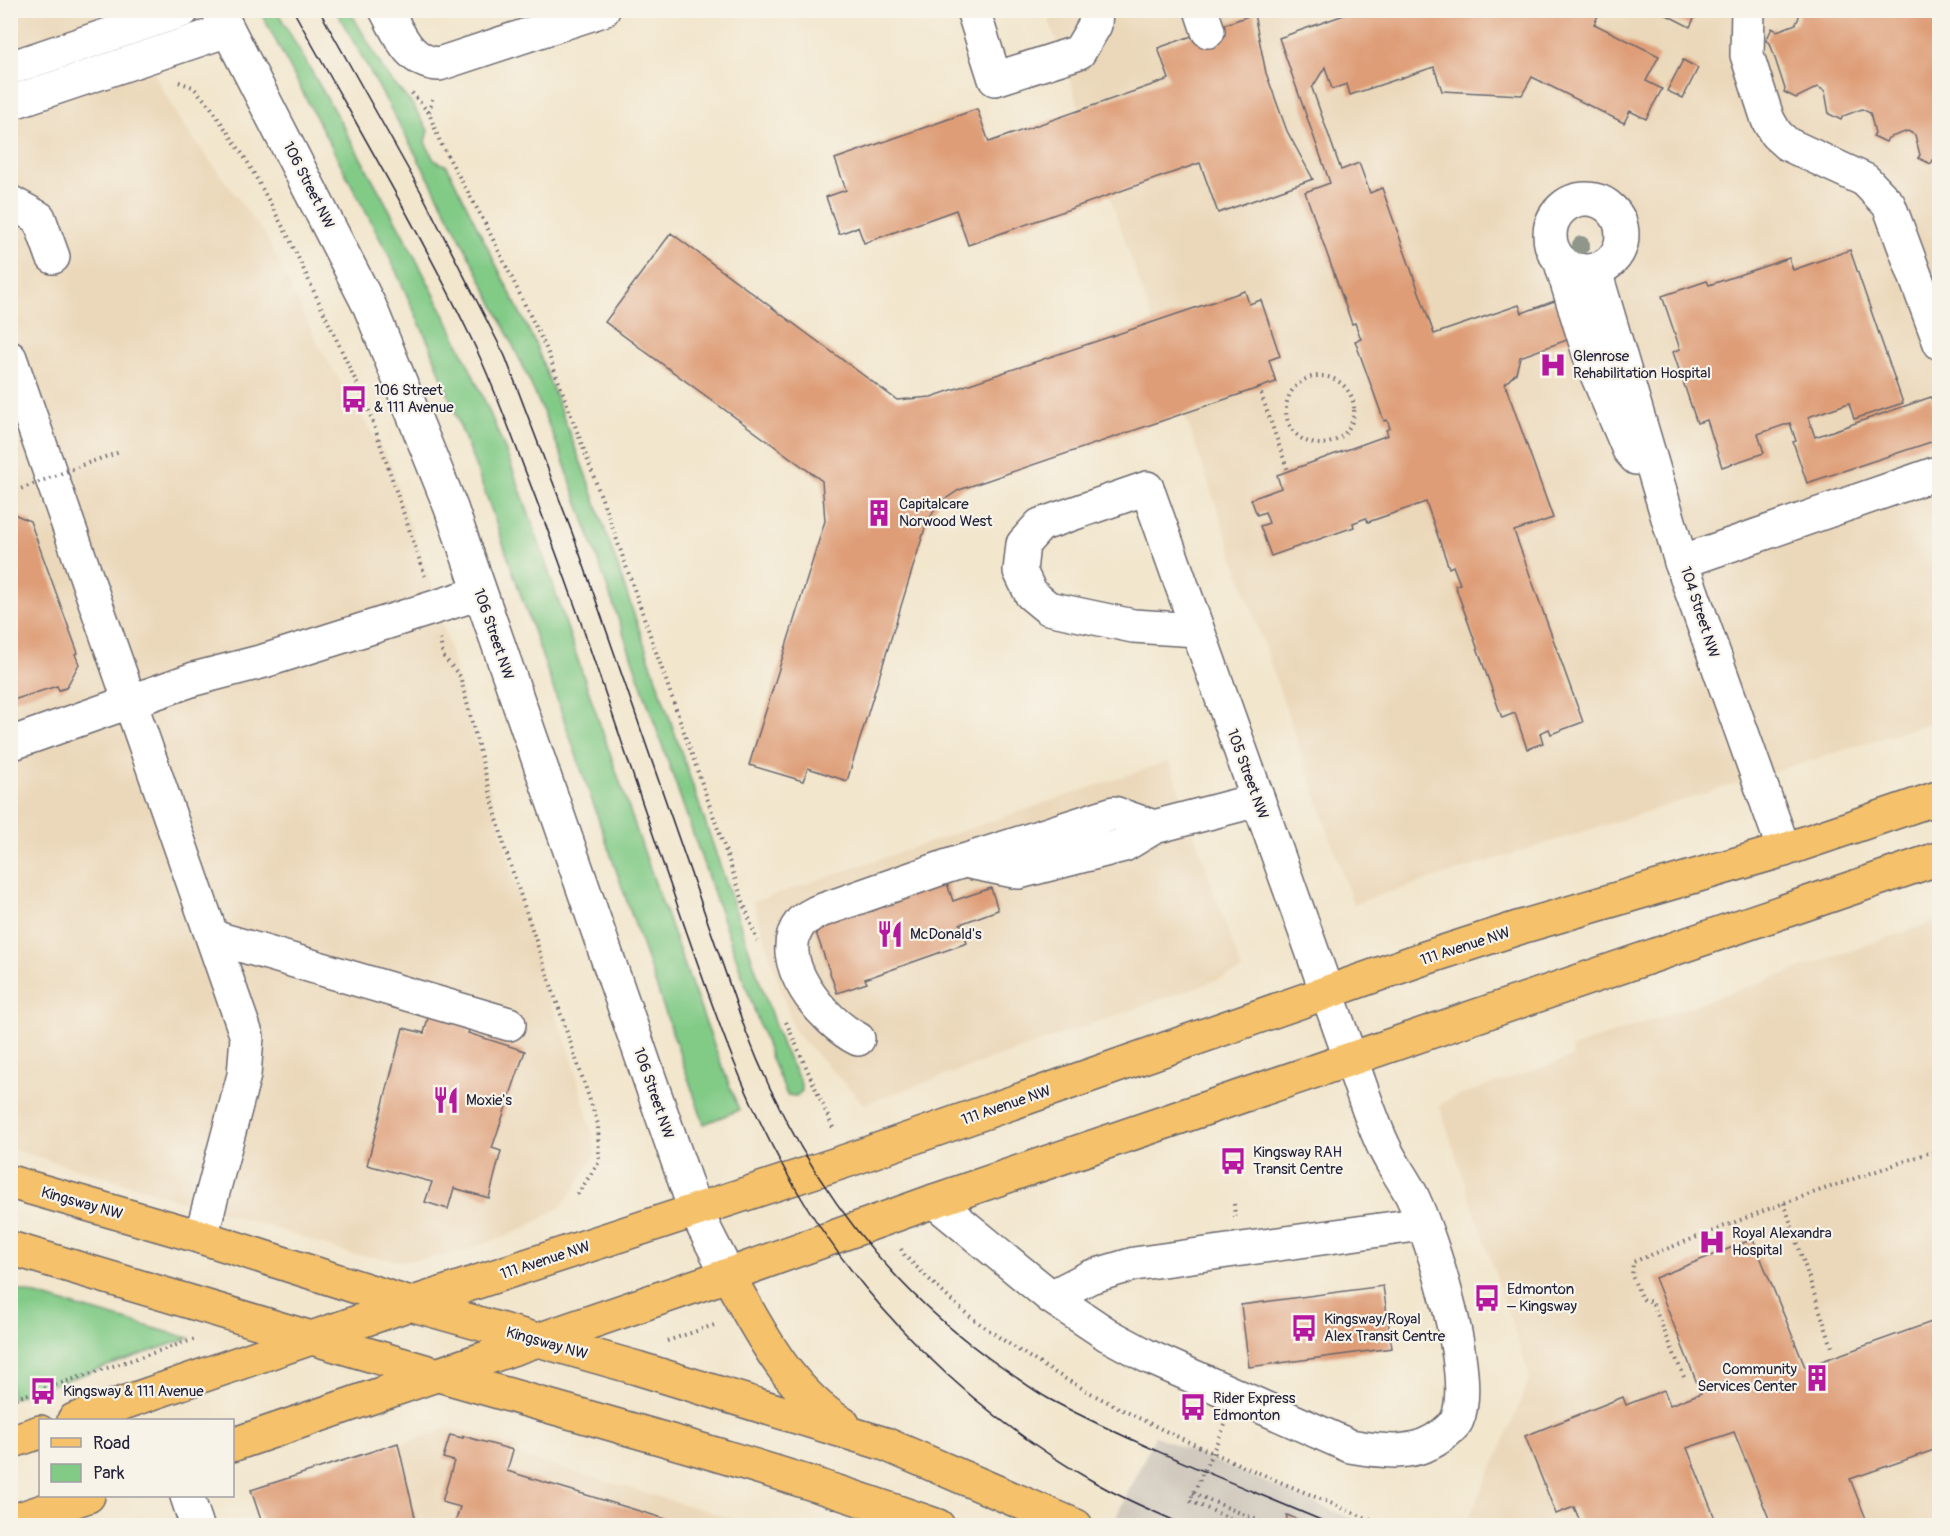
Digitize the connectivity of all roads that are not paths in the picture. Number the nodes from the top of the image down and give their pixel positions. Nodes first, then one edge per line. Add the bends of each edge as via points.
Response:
1 (183, 10) edge
2 (386, 10) edge
3 (603, 10) edge
4 (973, 10) edge
5 (1096, 10) edge
6 (1748, 10) edge
7 (223, 20) edge
8 (10, 68) edge
9 (10, 103) edge
10 (10, 202) edge
11 (53, 257) dead end
12 (1562, 262) junction
13 (1595, 271) junction
14 (1940, 343) edge
15 (10, 358) edge
16 (1940, 472) edge
17 (1661, 487) junction
18 (1681, 562) junction
19 (480, 593) junction
20 (1197, 630) junction
21 (129, 703) junction
22 (10, 744) edge
23 (1940, 797) edge
24 (1258, 800) junction
25 (1784, 850) junction
26 (1940, 858) edge
27 (213, 937) junction
28 (1326, 993) junction
29 (509, 1024) dead end
30 (858, 1039) dead end
31 (1351, 1060) junction
32 (10, 1182) edge
33 (934, 1202) junction
34 (695, 1210) junction
35 (1423, 1224) junction
36 (201, 1237) junction
37 (10, 1248) edge
38 (729, 1275) junction
39 (1051, 1297) junction
40 (410, 1304) junction
41 (313, 1338) junction
42 (536, 1340) junction
43 (436, 1374) junction
44 (77, 1419) edge
45 (39, 1432) edge
46 (10, 1442) edge
47 (234, 1444) edge
48 (885, 1444) junction
49 (85, 1497) edge
50 (187, 1497) edge
51 (10, 1522) edge
52 (197, 1526) edge
53 (938, 1526) edge
54 (1076, 1526) edge

1 - 8 street
2 - 3 street via 414,56 430,64
4 - 5 street via 995,79 1079,52 1095,25
6 - 14 street via 1746,55 1776,134 1787,144 1864,180 1889,205
7 - 9 street
7 - 19 street, 106 Street NW via 370,307 451,508
10 - 11 street via 39,218
12 - 13 street via 1572,269
12 - 13 street via 1550,241 1554,217 1571,202 1595,200 1615,213 1623,235 1616,258
12 - 17 street via 1592,363 1629,450
13 - 17 street
15 - 21 street
16 - 18 street, 104 Street NW
17 - 18 street
18 - 25 street, 104 Street NW
19 - 21 street via 194,679
19 - 34 street, 106 Street NW
20 - 20 street, 105 Street NW via 1147,488 1040,525 1023,544 1020,571 1031,594 1048,608 1133,626
20 - 24 street, 105 Street NW
21 - 22 street
21 - 27 street
23 - 25 main road, 111 Avenue NW
24 - 28 street, 105 Street NW
24 - 30 street via 1154,827 1124,845 1019,872 964,861 817,912 802,921 793,939 794,958 808,996 840,1030
25 - 28 main road, 111 Avenue NW via 1521,927
26 - 31 main road
27 - 29 street
27 - 36 street via 240,1011 247,1055
28 - 31 street, 105 Street NW
28 - 34 main road, 111 Avenue NW
31 - 33 main road
31 - 35 street, 105 Street NW via 1384,1148
32 - 36 main road, Kingsway NW
33 - 38 main road
33 - 39 street, 105 Street NW
34 - 38 street, 106 Street NW
34 - 40 main road, 111 Avenue NW
35 - 39 street via 1134,1264 1090,1277
35 - 39 street, 105 Street NW via 1441,1271 1463,1396 1456,1422 1436,1440 1410,1451 1385,1453 1350,1446 1147,1356
36 - 40 main road, Kingsway NW
37 - 41 main road
38 - 42 main road
38 - 48 main road via 786,1371 841,1422
40 - 41 main road, 111 Avenue NW
40 - 42 main road, Kingsway NW
41 - 43 main road
41 - 44 main road, 111 Avenue NW
42 - 43 main road
42 - 48 main road, Kingsway NW
43 - 47 main road
43 - 53 main road via 604,1421
45 - 46 main road
48 - 54 main road, Kingsway NW
49 - 51 main road
50 - 52 street

